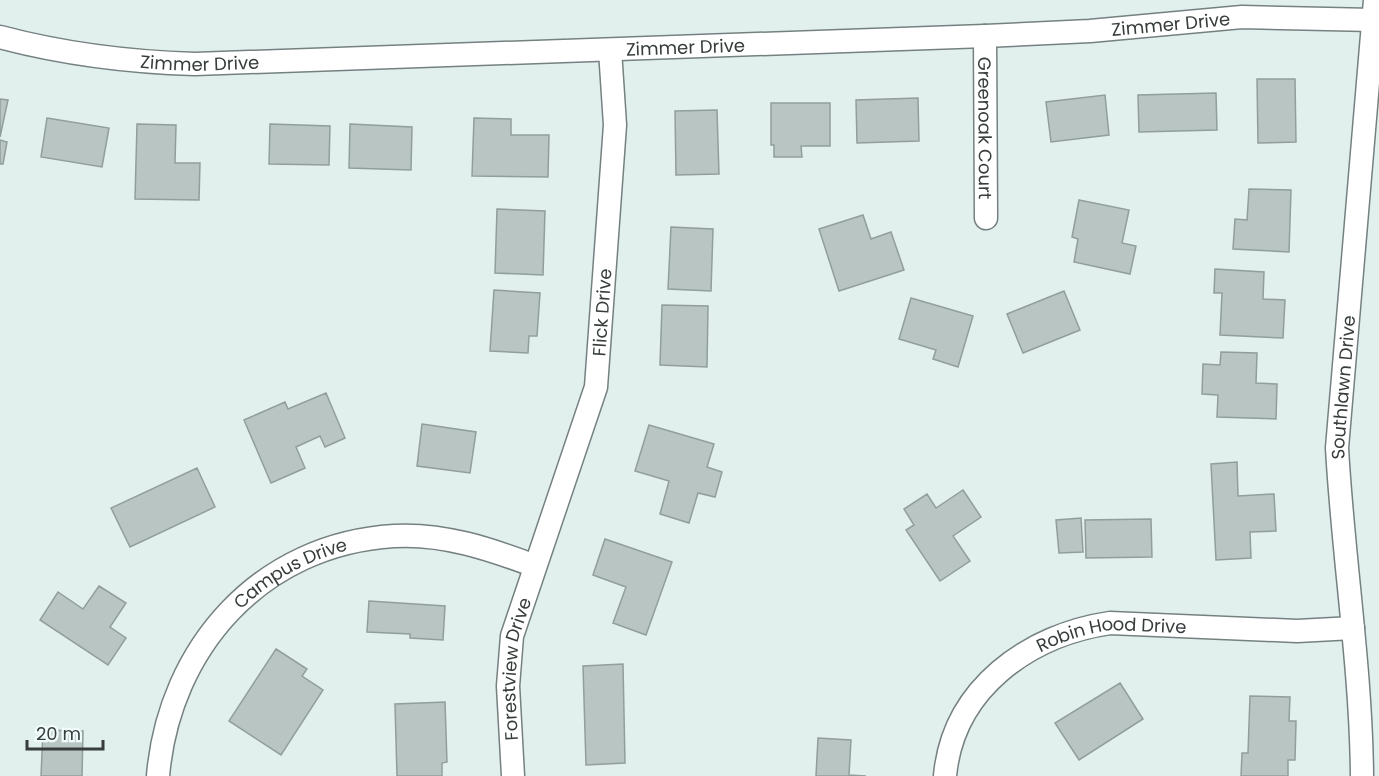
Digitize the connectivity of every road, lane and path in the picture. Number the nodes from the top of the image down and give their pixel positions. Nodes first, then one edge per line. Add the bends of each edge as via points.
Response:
1 (1374, 10) edge
2 (985, 36) junction
3 (0, 37) edge
4 (610, 50) junction
5 (986, 218) dead end
6 (536, 566) junction
7 (1353, 628) junction
8 (158, 776) edge
9 (513, 776) edge
10 (945, 776) edge
11 (1362, 776) edge

1 - 2 street, Zimmer Drive
1 - 7 street, Southlawn Drive via 1337,448
2 - 4 street, Zimmer Drive
2 - 5 street, Greenoak Court
3 - 4 street, Zimmer Drive via 115,59 195,64
4 - 6 street, Flick Drive via 614,135 596,387
6 - 8 street, Campus Drive via 485,548 438,538 394,536 330,548 286,567 247,594 216,625 191,661 172,705
6 - 9 street, Forestview Drive via 512,636 508,662
7 - 10 street, Robin Hood Drive via 1255,630 1110,623 1079,627 1022,652 998,672 972,703 950,748
7 - 11 street, Southlawn Drive

